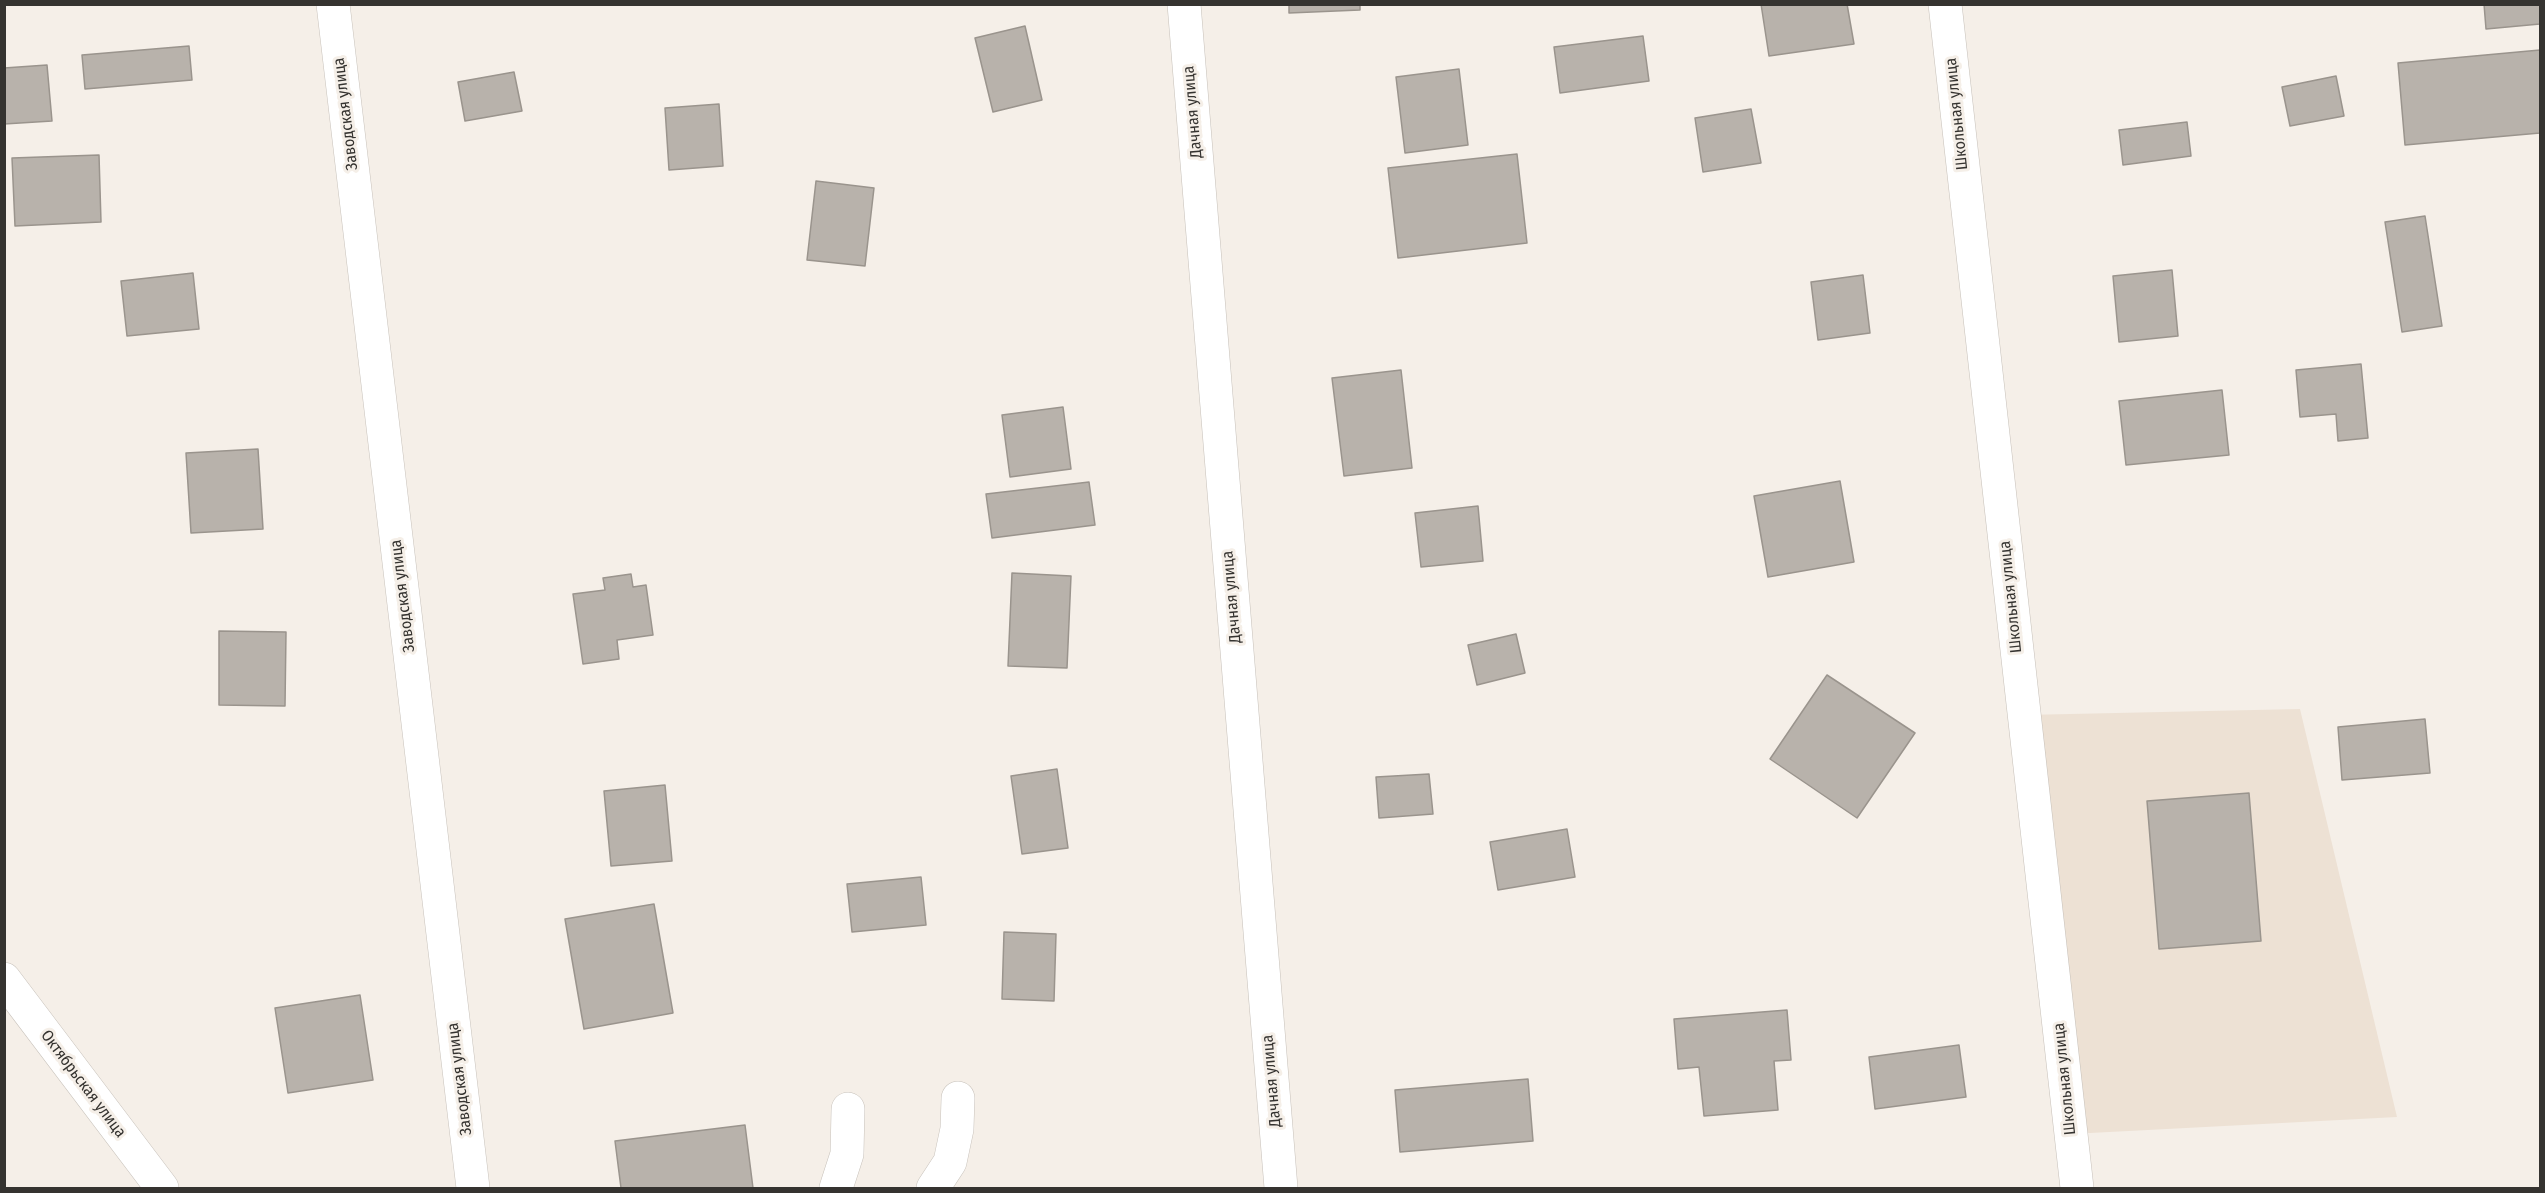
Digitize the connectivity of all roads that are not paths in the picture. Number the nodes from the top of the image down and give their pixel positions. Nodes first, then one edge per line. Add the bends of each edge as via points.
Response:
1 (333, 4) edge
2 (1184, 4) edge
3 (1944, 4) edge
4 (4, 979) edge
5 (958, 1098) dead end
6 (848, 1109) dead end
7 (162, 1188) edge
8 (473, 1188) edge
9 (836, 1188) edge
10 (933, 1188) edge
11 (1281, 1188) edge
12 (2077, 1188) edge

1 - 8 street, Заводская улица
2 - 11 street, Дачная улица
3 - 12 street, Школьная улица
4 - 7 street, Октябрьская улица
5 - 10 street via 950,1162
6 - 9 street via 847,1154

